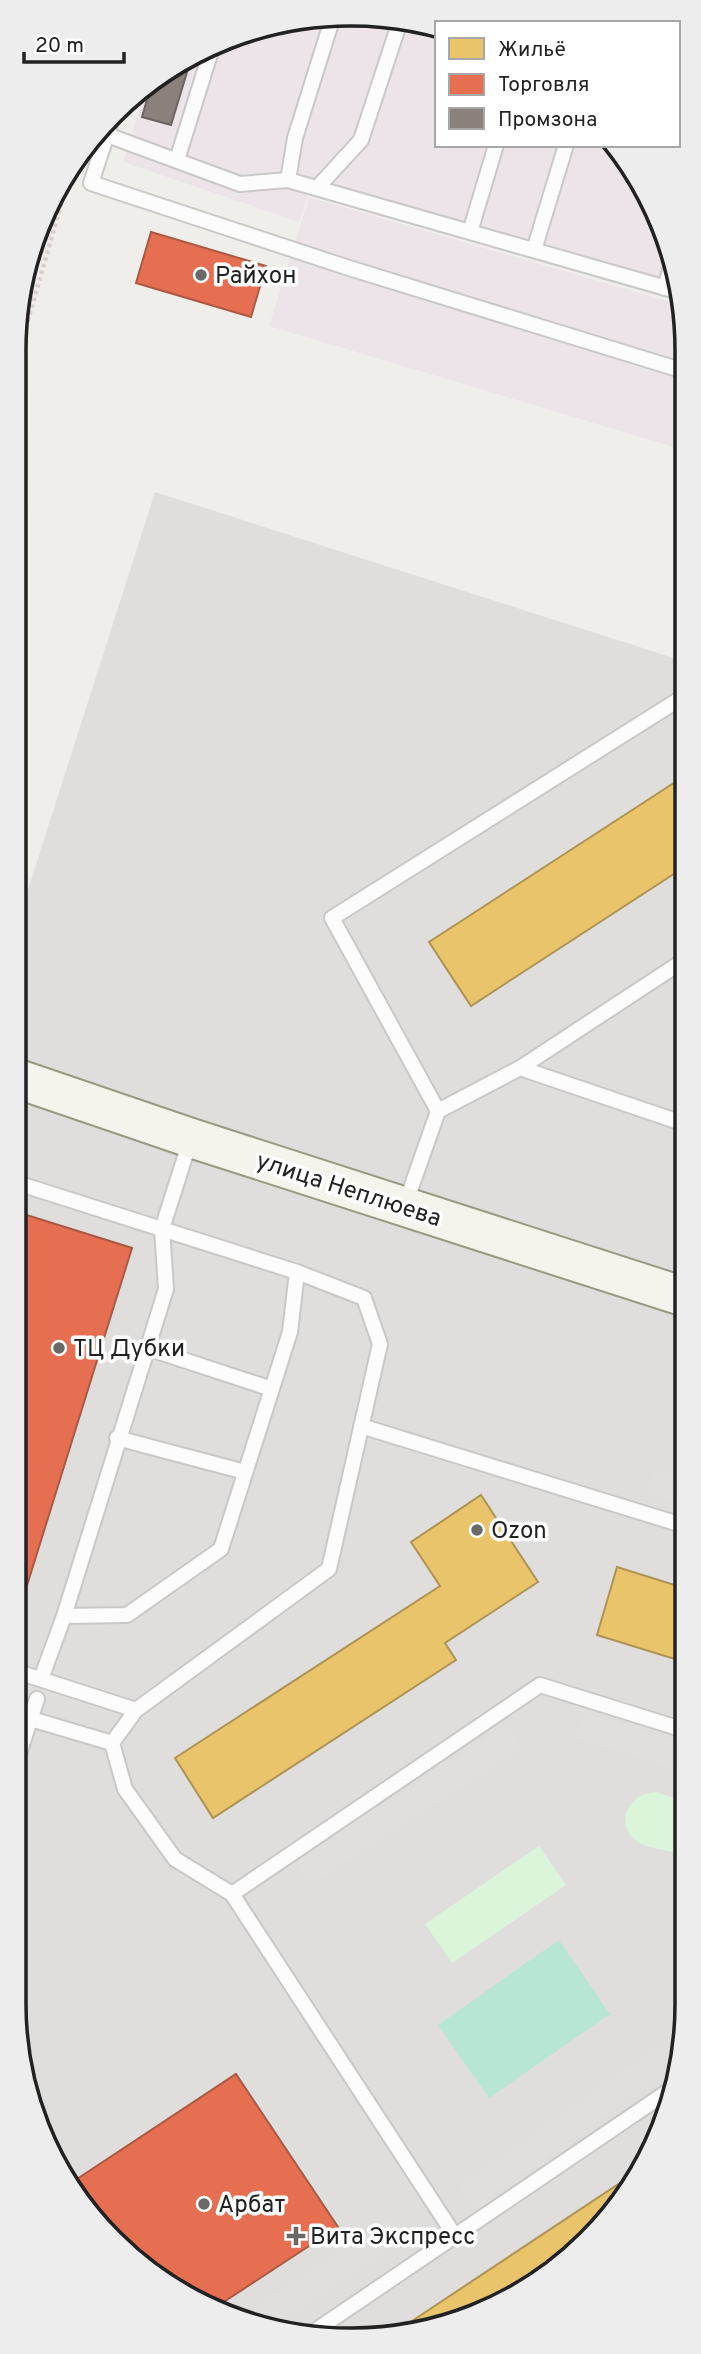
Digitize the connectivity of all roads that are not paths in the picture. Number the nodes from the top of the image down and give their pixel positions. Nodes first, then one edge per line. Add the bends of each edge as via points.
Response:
1 (330, 27) edge
2 (397, 30) edge
3 (208, 59) edge
4 (112, 132) edge
5 (105, 139) edge
6 (495, 147) edge
7 (565, 147) edge
8 (177, 160) junction
9 (288, 180) junction
10 (317, 188) junction
11 (470, 232) junction
12 (534, 250) junction
13 (667, 280) edge
14 (665, 288) junction
15 (669, 289) edge
16 (675, 368) edge
17 (675, 702) edge
18 (675, 966) edge
19 (520, 1068) junction
20 (26, 1082) edge
21 (438, 1111) junction
22 (675, 1122) edge
23 (191, 1138) junction
24 (26, 1186) edge
25 (405, 1206) junction
26 (162, 1229) junction
27 (297, 1272) junction
28 (675, 1294) edge
29 (147, 1348) junction
30 (272, 1389) junction
31 (361, 1426) junction
32 (117, 1438) junction
33 (245, 1472) junction
34 (675, 1523) edge
35 (64, 1616) junction
36 (26, 1674) edge
37 (41, 1679) junction
38 (37, 1699) dead end
39 (136, 1710) junction
40 (31, 1719) junction
41 (675, 1727) edge
42 (26, 1734) edge
43 (112, 1743) junction
44 (232, 1895) junction
45 (661, 2096) edge
46 (455, 2236) junction
47 (322, 2326) edge

1 - 9 lane via 295,138
2 - 10 lane via 361,140
3 - 8 lane
4 - 8 lane
5 - 16 lane via 91,183
6 - 11 lane
7 - 12 lane
8 - 9 lane via 240,184
9 - 10 lane
10 - 11 lane
11 - 12 lane
12 - 14 lane
13 - 14 lane
14 - 15 lane
17 - 21 lane via 332,918
18 - 19 lane
19 - 21 lane
19 - 22 lane
20 - 23 main road, улица Неплюева
21 - 25 lane
23 - 25 main road, улица Неплюева
23 - 26 lane
24 - 26 lane
25 - 28 main road, улица Неплюева
26 - 27 lane
26 - 29 lane via 166,1289
27 - 30 lane via 290,1332
27 - 31 lane via 364,1298 380,1344
29 - 30 lane
29 - 32 lane
30 - 33 lane
31 - 34 lane
31 - 39 lane via 329,1569
32 - 33 lane
32 - 35 lane
33 - 35 lane via 221,1549 127,1615
35 - 37 lane
36 - 37 lane
37 - 39 lane
38 - 40 lane
39 - 43 lane
40 - 42 lane
40 - 43 lane
41 - 44 lane via 540,1685
43 - 44 lane via 125,1789 175,1859
44 - 46 lane
45 - 46 lane
46 - 47 lane

